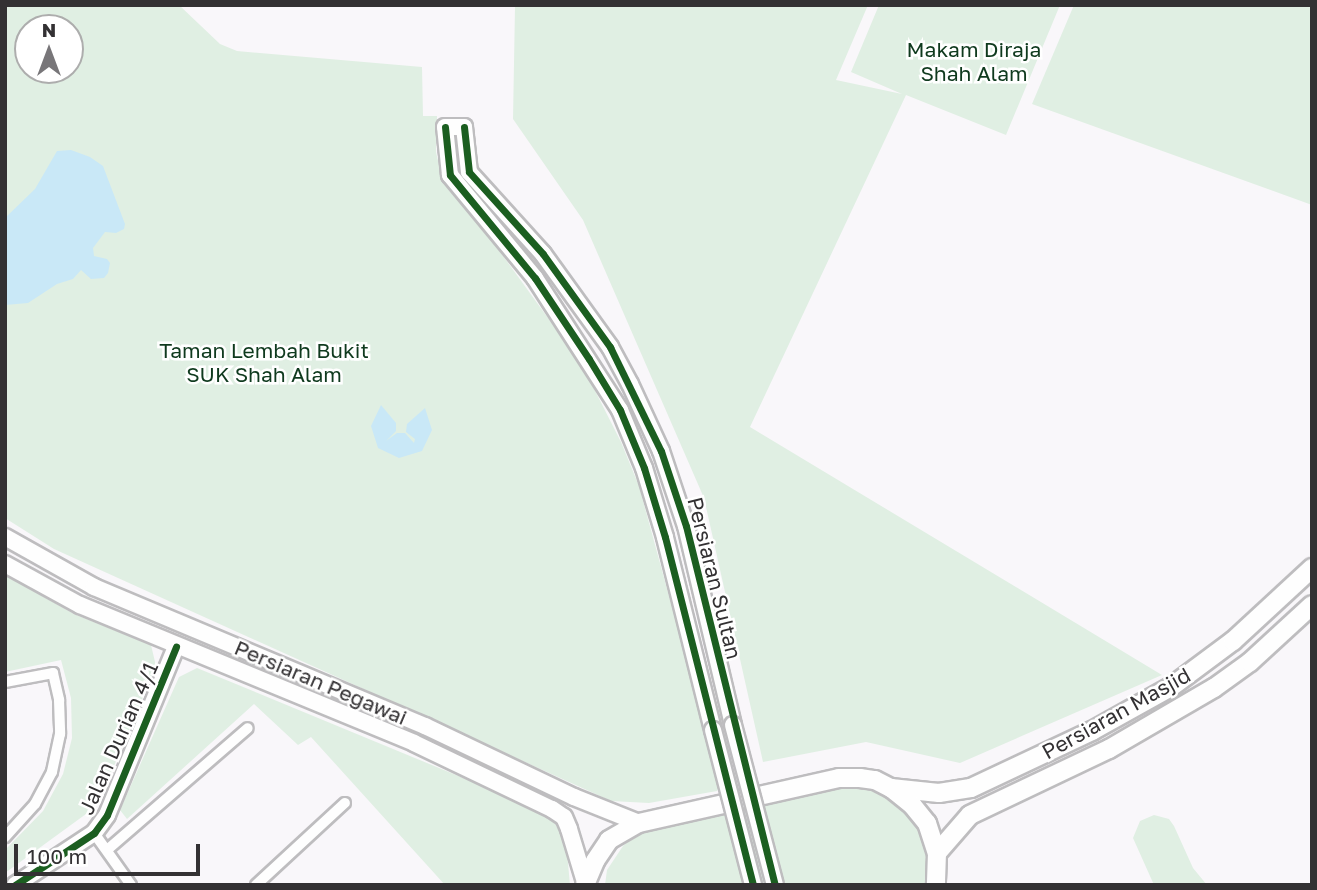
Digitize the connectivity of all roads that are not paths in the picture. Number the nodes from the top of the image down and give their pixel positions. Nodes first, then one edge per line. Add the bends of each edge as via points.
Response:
1 (5, 537) edge
2 (5, 564) edge
3 (1312, 568) edge
4 (1312, 605) edge
5 (176, 647) junction
6 (5, 682) edge
7 (248, 728) dead end
8 (891, 788) junction
9 (345, 803) dead end
10 (639, 823) junction
11 (94, 833) junction
12 (5, 837) edge
13 (107, 850) junction
14 (937, 853) junction
15 (585, 883) edge
16 (15, 885) edge
17 (131, 885) edge
18 (256, 885) edge
19 (753, 885) edge
20 (775, 885) edge
21 (936, 885) edge

1 - 10 street, Persiaran Pegawai via 94,587 425,726
2 - 5 street, Persiaran Pegawai via 80,606
3 - 8 main road, Persiaran Masjid via 1223,649 1171,687 1092,731 971,788 939,793
4 - 14 main road, Persiaran Masjid via 1214,688 1109,749 970,815
5 - 11 street, Jalan Durian 4/1 via 107,815
5 - 15 street, Persiaran Pegawai via 414,743 552,809 564,817
6 - 12 street via 54,673 60,734 52,772 35,804
7 - 13 street
8 - 10 main road, Persiaran Masjid via 875,780 839,778
8 - 14 main road via 927,823
9 - 18 street
10 - 15 main road, Persiaran Masjid via 609,840
11 - 13 street
11 - 16 street, Jalan Durian 4/1
13 - 17 street
14 - 21 main road
19 - 20 street, Persiaran Sultan, bridge via 645,468 620,411 535,278 450,175 445,127 464,127 469,172 543,254 610,347 661,451 687,526

